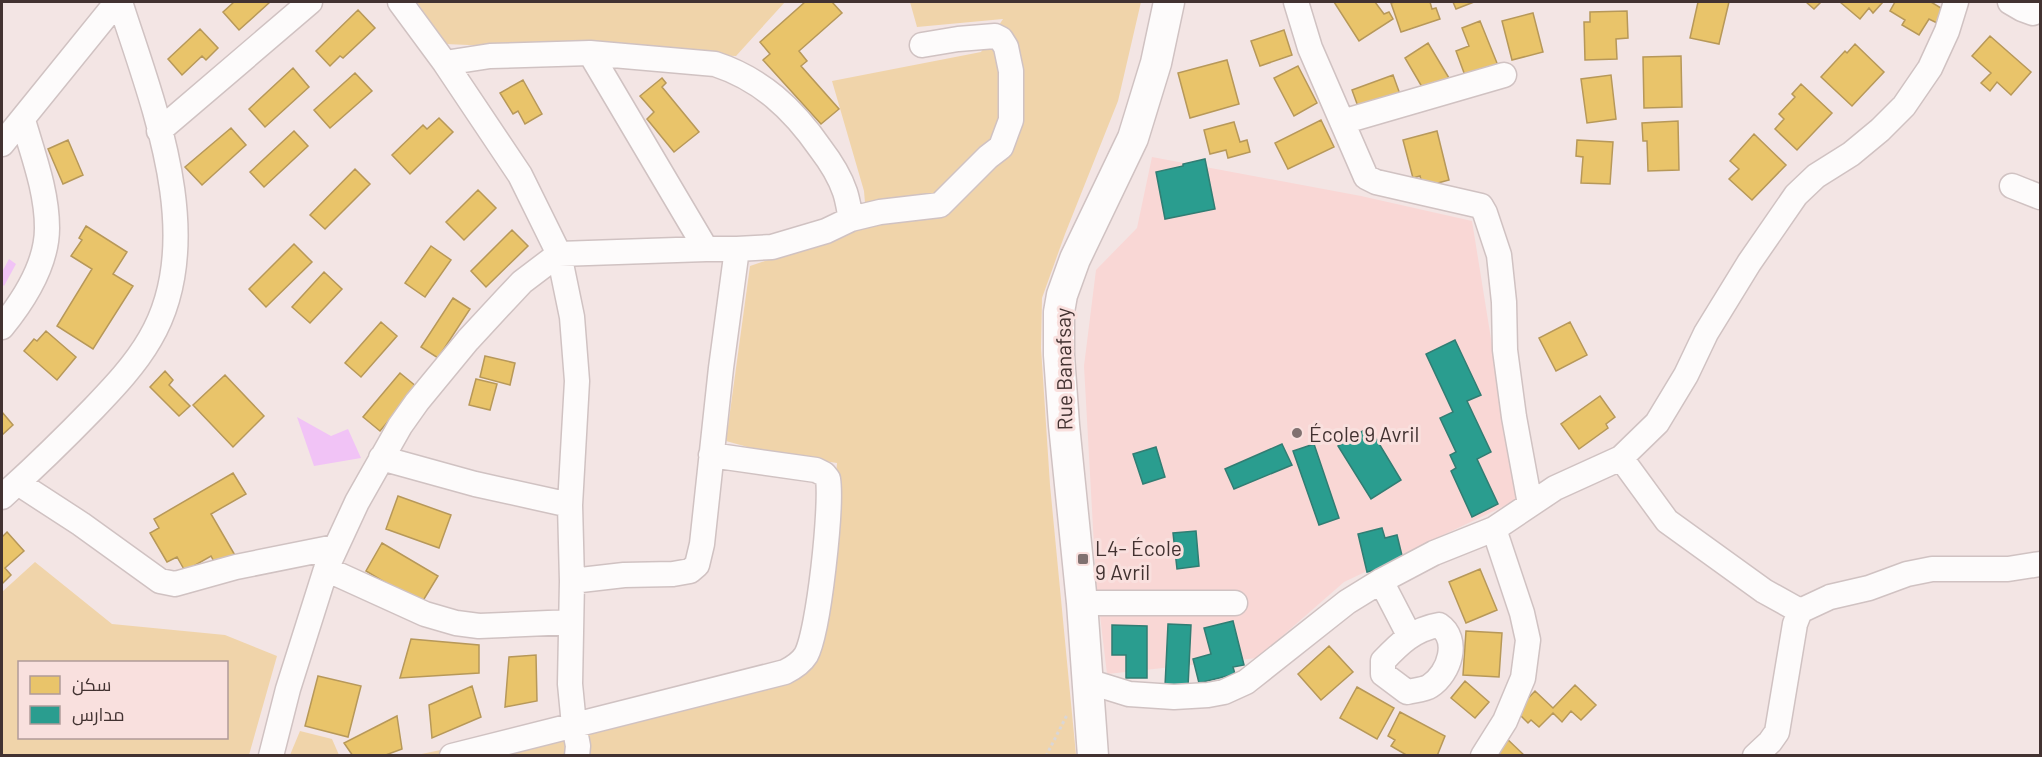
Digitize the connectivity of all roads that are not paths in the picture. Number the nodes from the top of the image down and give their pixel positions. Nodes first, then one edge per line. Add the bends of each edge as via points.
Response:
1 (119, 2) edge
2 (310, 2) edge
3 (400, 2) edge
4 (1169, 2) edge
5 (1296, 2) edge
6 (1956, 2) edge
7 (2010, 2) edge
8 (2034, 12) edge
9 (922, 45) dead end
10 (590, 53) junction
11 (445, 63) junction
12 (1504, 75) dead end
13 (23, 120) junction
14 (1342, 122) junction
15 (159, 131) junction
16 (2, 144) edge
17 (2012, 186) dead end
18 (2040, 197) edge
19 (851, 219) junction
20 (706, 249) junction
21 (738, 249) junction
22 (559, 254) junction
23 (2, 327) edge
24 (711, 455) junction
25 (1621, 458) junction
26 (381, 459) junction
27 (7, 489) edge
28 (1530, 504) junction
29 (570, 505) junction
30 (1494, 529) junction
31 (335, 547) junction
32 (2040, 564) edge
33 (326, 569) junction
34 (1381, 580) junction
35 (572, 581) junction
36 (1082, 603) junction
37 (1234, 603) dead end
38 (1800, 611) junction
39 (571, 622) junction
40 (1409, 635) junction
41 (1088, 681) junction
42 (574, 725) junction
43 (271, 756) edge
44 (452, 756) edge
45 (577, 756) edge
46 (1093, 756) edge
47 (1483, 756) edge
48 (1755, 756) edge

1 - 13 street
1 - 15 street
2 - 15 street
3 - 11 street
4 - 36 main road, Rue Banafsay via 1156,63 1133,138 1075,259 1059,312 1064,425
5 - 14 street via 1310,48
6 - 25 street via 1930,68 1904,106 1873,136 1796,195 1706,333 1656,423
7 - 8 street
9 - 19 street via 992,35 1003,42 1011,71 1011,120 1006,139 940,205
10 - 11 street via 490,56
10 - 19 street via 715,64 754,81 791,111 814,139 846,193
10 - 20 street
11 - 22 street via 520,175
12 - 14 street
13 - 16 street
13 - 23 street via 41,184 47,228 32,283
14 - 28 street via 1369,179 1484,209 1499,255 1505,350
15 - 27 street via 174,196 177,240 171,289 151,338 115,386 66,437
17 - 18 street
19 - 21 street via 790,243
20 - 21 street
20 - 22 street
21 - 24 street
22 - 26 street via 522,282 468,340 417,402
22 - 29 street via 572,317 577,381
24 - 35 street via 702,544 693,569 673,574
24 - 42 street via 816,470 828,478 825,554 806,656 785,672
25 - 28 street via 1555,488
25 - 38 street via 1667,521 1764,591
26 - 29 street
26 - 31 street
27 - 31 street via 81,524 166,584
28 - 30 street
29 - 35 street
30 - 34 street
30 - 47 street via 1528,640 1522,678 1505,721
31 - 33 street
32 - 38 street via 2008,570 1932,569 1830,597
33 - 39 street via 425,614 456,623 479,626
33 - 43 street
34 - 40 street
34 - 41 street via 1246,682 1224,692 1174,697 1130,694
35 - 39 street
36 - 37 street
36 - 41 main road, Rue Banafsay
38 - 48 street via 1777,732
39 - 42 street
40 - 40 street via 1383,661 1383,674 1407,692 1429,697 1447,662 1452,645 1450,635 1439,625
41 - 46 main road, Rue Banafsay
42 - 44 street
42 - 45 street

